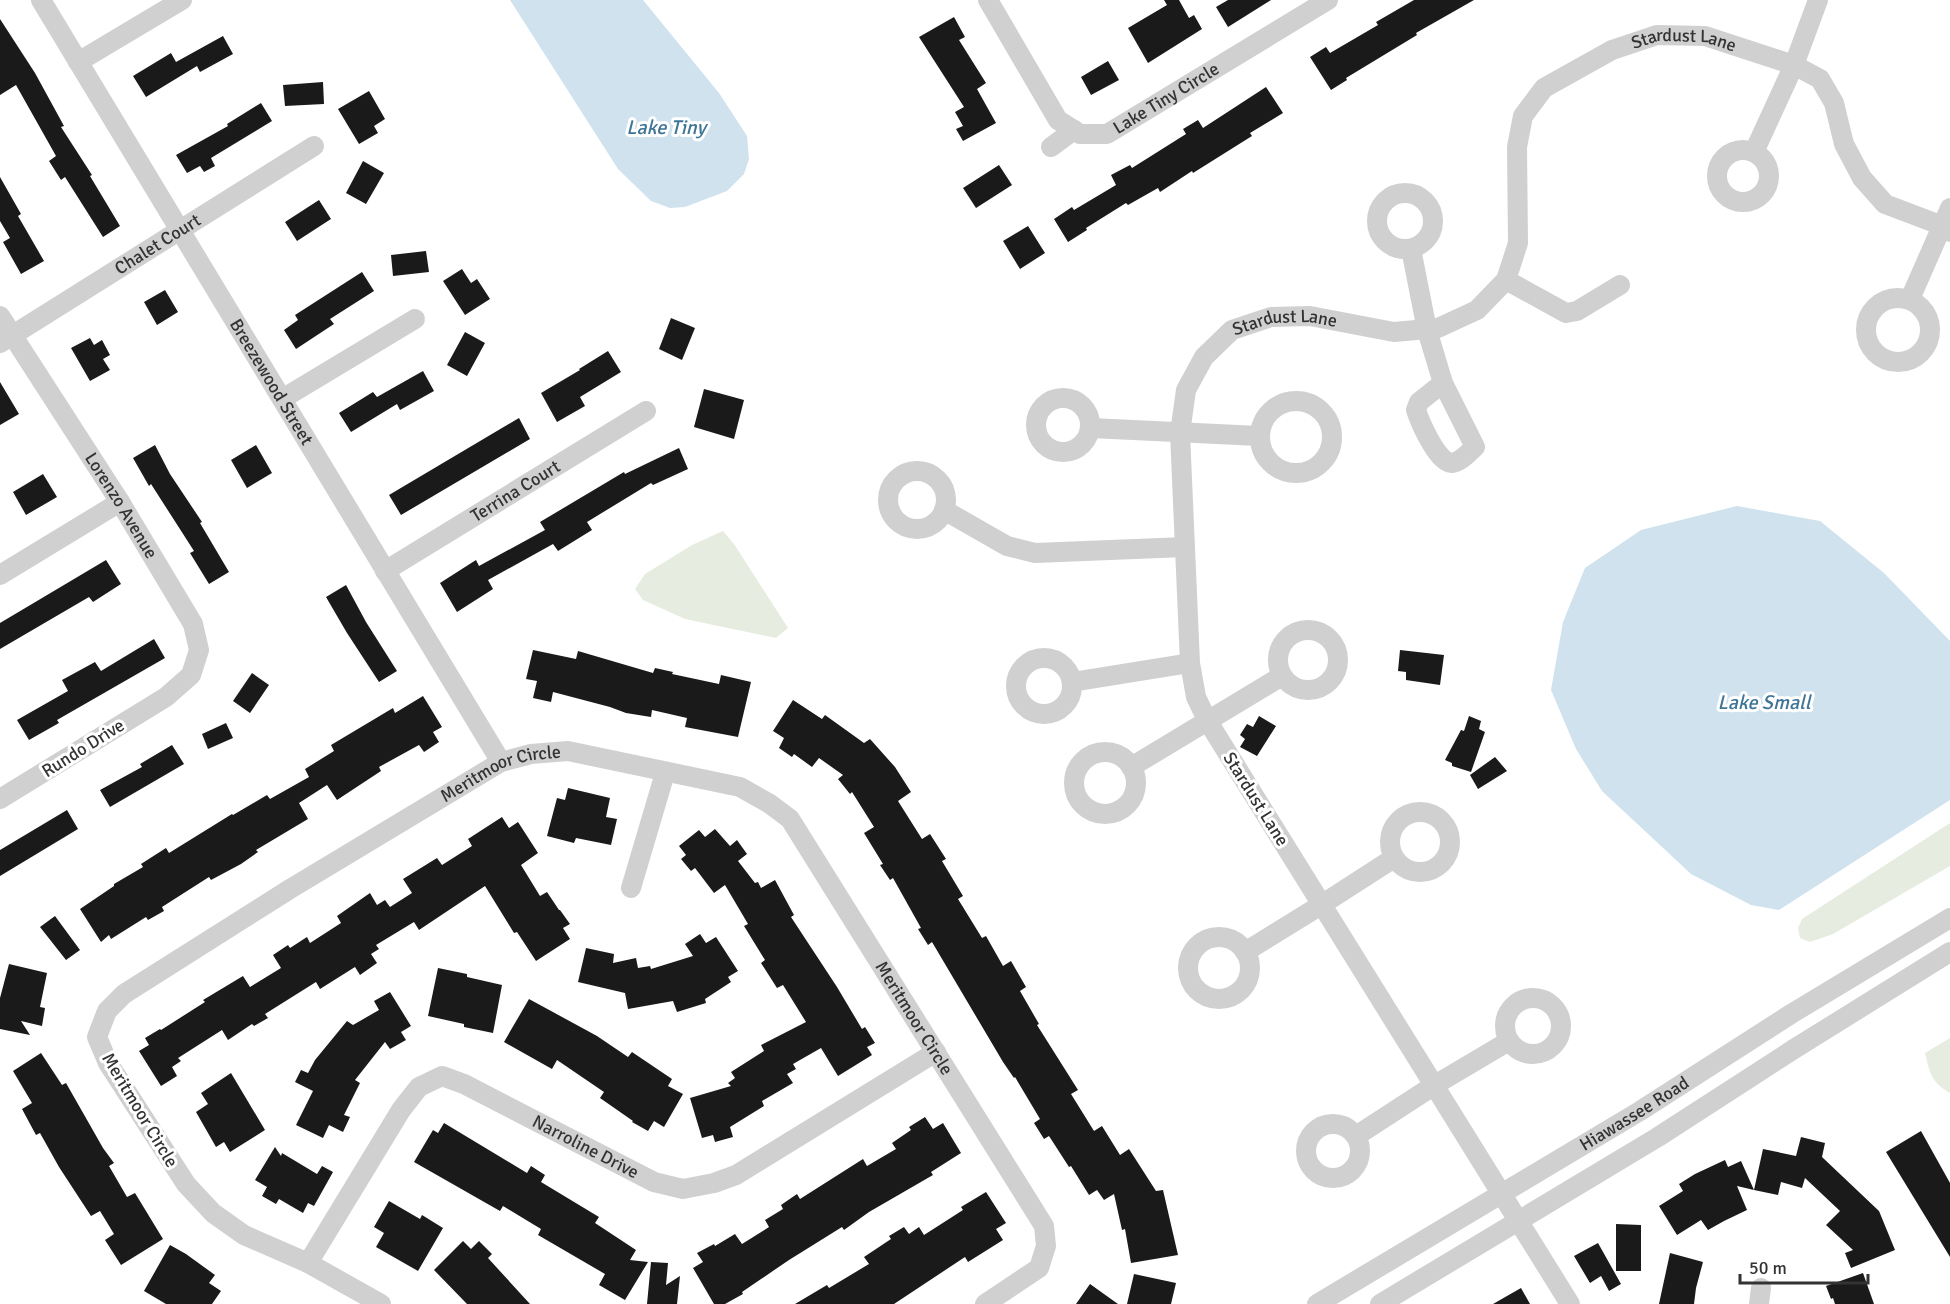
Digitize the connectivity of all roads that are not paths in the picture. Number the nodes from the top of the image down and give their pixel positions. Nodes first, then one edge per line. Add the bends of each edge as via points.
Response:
1 (41, 0) edge
2 (182, 0) edge
3 (988, 0) edge
4 (1818, 0) edge
5 (1318, 2) edge
6 (78, 62) junction
7 (1794, 65) junction
8 (1074, 130) junction
9 (314, 146) dead end
10 (1051, 147) dead end
11 (1754, 152) dead end
12 (1948, 222) edge
13 (181, 232) junction
14 (1411, 249) dead end
15 (1506, 280) junction
16 (1620, 285) dead end
17 (1910, 299) dead end
18 (0, 316) edge
19 (415, 319) dead end
20 (1427, 330) junction
21 (6, 339) edge
22 (1443, 383) dead end
23 (282, 399) junction
24 (646, 411) dead end
25 (1091, 428) dead end
26 (1180, 433) junction
27 (1259, 436) dead end
28 (120, 502) junction
29 (944, 510) dead end
30 (1185, 547) junction
31 (385, 571) junction
32 (0, 575) edge
33 (1190, 663) junction
34 (1282, 676) dead end
35 (1072, 682) dead end
36 (166, 697) joint
37 (1207, 720) junction
38 (501, 762) junction
39 (1131, 767) dead end
40 (665, 772) junction
41 (0, 800) edge
42 (1394, 858) dead end
43 (630, 888) dead end
44 (1322, 905) junction
45 (1950, 918) edge
46 (1245, 952) dead end
47 (1950, 952) edge
48 (1509, 1041) dead end
49 (936, 1052) junction
50 (1433, 1086) junction
51 (1356, 1136) dead end
52 (1501, 1195) junction
53 (1519, 1221) junction
54 (308, 1263) junction
55 (381, 1304) edge
56 (985, 1304) edge
57 (1317, 1304) edge
58 (1380, 1304) edge
59 (1570, 1304) edge

1 - 6 street, Breezewood Street
2 - 6 street
3 - 8 street via 1058,120
4 - 7 street
5 - 8 street, Lake Tiny Circle via 1107,134 1080,134
6 - 13 street, Breezewood Street
7 - 11 street
7 - 12 street, Stardust Lane via 1820,79 1834,103 1848,152 1862,178 1885,204
7 - 15 street, Stardust Lane via 1705,36 1657,35 1612,50 1544,88 1523,116 1517,147 1518,243
8 - 10 street
9 - 13 street, Chalet Court
12 - 17 street
13 - 21 street, Chalet Court
13 - 23 street, Breezewood Street
14 - 20 street
15 - 16 street via 1566,314
15 - 20 street, Stardust Lane via 1477,310
18 - 21 street, Lorenzo Avenue
19 - 23 street
20 - 22 street
20 - 26 street, Stardust Lane via 1394,332 1310,316 1271,317 1245,324 1232,330 1204,357 1186,390
21 - 28 street, Lorenzo Avenue
23 - 31 street, Breezewood Street
24 - 31 street, Terrina Court
25 - 26 street
26 - 27 street
26 - 30 street, Stardust Lane
28 - 32 street
28 - 36 street, Lorenzo Avenue via 193,624 199,650 191,675
29 - 30 street via 1007,546 1035,553
30 - 33 street, Stardust Lane
31 - 38 street, Breezewood Street
33 - 35 street
33 - 37 street, Stardust Lane via 1196,697
34 - 37 street
36 - 41 street, Rundo Drive
37 - 39 street
37 - 44 street, Stardust Lane
38 - 40 street, Meritmoor Circle via 531,754 568,751
38 - 54 street, Meritmoor Circle via 133,988 107,1011 98,1037 108,1063 186,1184 213,1213 244,1234
40 - 43 street
40 - 49 street, Meritmoor Circle via 740,787 790,819
42 - 44 street
44 - 46 street
44 - 50 street, Stardust Lane
45 - 52 street, Hiawassee Road
47 - 53 street, Hiawassee Road
48 - 50 street
49 - 54 street, Narroline Drive via 736,1174 683,1189 654,1182 465,1084 442,1076 419,1087 401,1110
49 - 56 street, Meritmoor Circle via 1044,1226 1046,1246 1039,1268
50 - 51 street
50 - 52 street, Stardust Lane
52 - 53 street, Stardust Lane
52 - 57 street, Hiawassee Road
53 - 58 street, Hiawassee Road
53 - 59 street, Stardust Lane
54 - 55 street, Meritmoor Circle

